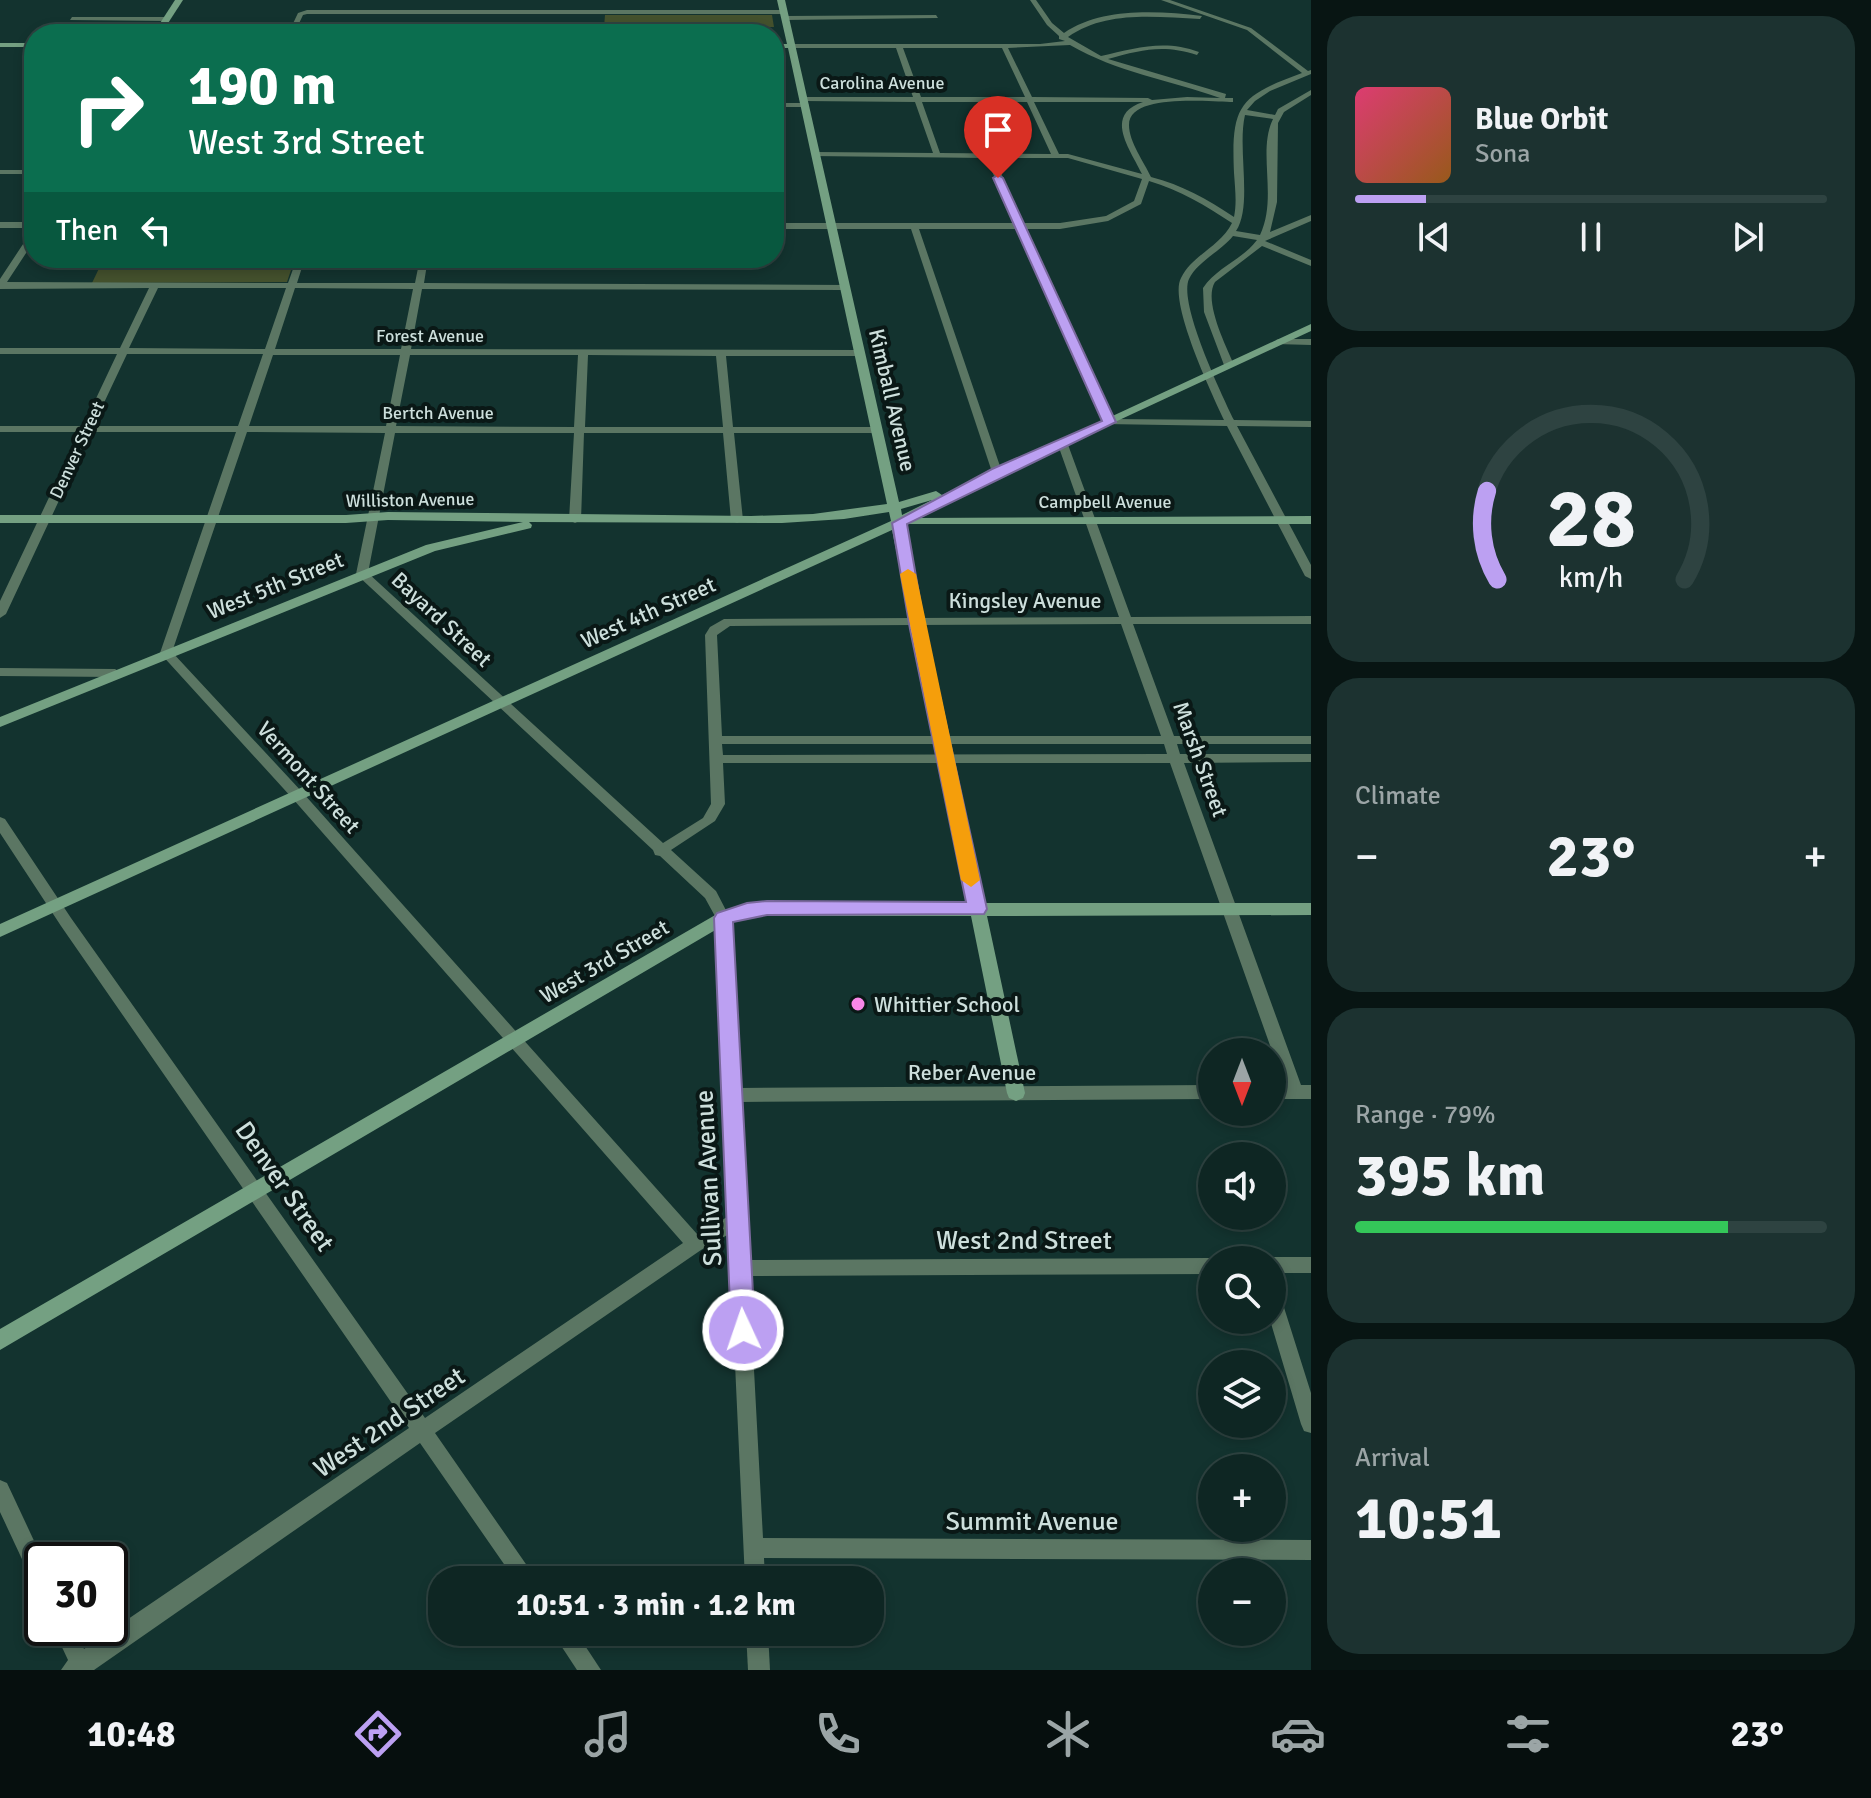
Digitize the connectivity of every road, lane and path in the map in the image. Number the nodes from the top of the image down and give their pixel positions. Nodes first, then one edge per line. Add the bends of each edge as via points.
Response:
1 (179, 0) edge
2 (579, 0) edge
3 (781, 0) edge
4 (1033, 0) edge
5 (1164, 0) edge
6 (579, 12) junction
7 (785, 15) junction
8 (1212, 16) junction
9 (936, 17) dead end
10 (72, 19) dead end
11 (167, 19) junction
12 (164, 24) edge
13 (296, 24) edge
14 (1065, 40) junction
15 (0, 45) edge
16 (24, 45) edge
17 (784, 46) edge
18 (791, 46) junction
19 (899, 46) junction
20 (1004, 46) junction
21 (1197, 53) dead end
22 (1103, 58) junction
23 (1309, 73) edge
24 (1285, 82) junction
25 (1311, 90) edge
26 (919, 100) junction
27 (1028, 100) junction
28 (1152, 100) junction
29 (1230, 100) junction
30 (804, 102) junction
31 (784, 104) edge
32 (1244, 108) junction
33 (1276, 117) junction
34 (815, 154) junction
35 (937, 154) junction
36 (988, 154) junction
37 (1055, 154) junction
38 (0, 172) edge
39 (24, 172) edge
40 (1147, 177) junction
41 (1311, 218) edge
42 (0, 225) edge
43 (24, 225) edge
44 (784, 226) edge
45 (832, 226) junction
46 (914, 226) junction
47 (1018, 226) junction
48 (1234, 228) junction
49 (1262, 239) junction
50 (24, 249) edge
51 (1311, 263) edge
52 (297, 268) edge
53 (422, 268) edge
54 (0, 286) edge
55 (154, 286) junction
56 (291, 286) junction
57 (418, 286) junction
58 (845, 287) junction
59 (1311, 327) edge
60 (1292, 336) junction
61 (1311, 339) edge
62 (1279, 342) junction
63 (0, 351) edge
64 (123, 352) junction
65 (269, 352) junction
66 (406, 352) junction
67 (583, 352) junction
68 (721, 353) junction
69 (859, 353) junction
70 (1229, 365) junction
71 (1206, 376) junction
72 (1109, 422) junction
73 (1232, 424) junction
74 (1311, 424) edge
75 (0, 429) edge
76 (87, 429) junction
77 (242, 429) junction
78 (390, 429) junction
79 (579, 430) junction
80 (729, 430) junction
81 (876, 430) junction
82 (1062, 442) junction
83 (885, 467) junction
84 (997, 472) junction
85 (950, 489) junction
86 (897, 515) junction
87 (211, 518) junction
88 (371, 518) junction
89 (820, 518) junction
90 (0, 519) edge
91 (45, 519) junction
92 (575, 520) junction
93 (737, 520) junction
94 (1090, 520) junction
95 (1282, 520) junction
96 (1311, 520) edge
97 (827, 555) junction
98 (362, 574) junction
99 (1311, 576) edge
100 (0, 614) edge
101 (1126, 620) junction
102 (1311, 620) edge
103 (916, 621) junction
104 (166, 653) junction
105 (0, 672) edge
106 (115, 673) junction
107 (499, 703) junction
108 (0, 722) edge
109 (716, 740) junction
110 (941, 740) junction
111 (1169, 740) junction
112 (1311, 740) edge
113 (945, 758) junction
114 (1175, 758) junction
115 (1311, 758) edge
116 (717, 759) junction
117 (298, 796) junction
118 (0, 822) edge
119 (660, 851) junction
120 (55, 905) junction
121 (977, 909) junction
122 (1229, 909) junction
123 (1311, 909) edge
124 (723, 918) junction
125 (0, 931) edge
126 (514, 1041) junction
127 (1198, 1092) edge
128 (1303, 1092) edge
129 (1016, 1093) junction
130 (732, 1095) junction
131 (254, 1191) junction
132 (738, 1220) junction
133 (695, 1244) junction
134 (1286, 1265) edge
135 (1311, 1265) edge
136 (1198, 1266) edge
137 (740, 1268) junction
138 (1283, 1334) edge
139 (0, 1340) edge
140 (1311, 1424) edge
141 (422, 1431) junction
142 (0, 1490) edge
143 (24, 1542) edge
144 (753, 1548) junction
145 (1311, 1550) edge
146 (517, 1566) edge
147 (754, 1566) edge
148 (71, 1646) edge
149 (573, 1646) edge
150 (758, 1646) edge
151 (79, 1668) edge
152 (590, 1670) edge
153 (759, 1670) edge

1 - 11 main road
2 - 6 street
3 - 7 main road, Kimball Avenue
4 - 14 street
5 - 8 street
6 - 7 street
6 - 13 street via 300,14
7 - 9 street
7 - 18 main road, Kimball Avenue
8 - 14 street via 1115,18 1084,24
8 - 23 street via 1256,33
10 - 11 street
11 - 12 main road
14 - 20 street
14 - 22 street
15 - 16 main road
17 - 18 main road
18 - 19 street
18 - 30 main road, Kimball Avenue
19 - 20 street
19 - 26 street
20 - 27 street
21 - 22 street via 1163,44
22 - 29 street
23 - 24 street
24 - 25 street
24 - 32 street
25 - 33 street
26 - 27 street, Carolina Avenue
26 - 30 street, Carolina Avenue
26 - 35 street
27 - 28 street, Carolina Avenue
27 - 37 street
28 - 29 street, Carolina Avenue
28 - 40 street via 1132,109 1125,120
29 - 32 street
30 - 31 street, Carolina Avenue
30 - 34 main road, Kimball Avenue
32 - 33 street
32 - 48 street via 1238,135 1240,207
33 - 49 street via 1271,213
34 - 35 street
34 - 45 main road, Kimball Avenue
35 - 36 street
36 - 37 street
36 - 47 street
37 - 40 street
38 - 39 street
40 - 47 street via 1142,197 1126,211 1097,221
40 - 48 street via 1194,195
41 - 49 street
42 - 43 street
44 - 45 street
45 - 46 street
45 - 58 main road, Kimball Avenue
46 - 47 street
46 - 84 street
47 - 72 street
48 - 49 street
48 - 71 street via 1182,283
49 - 51 street
49 - 70 street via 1220,271 1207,288 1209,312
50 - 54 street
52 - 56 street
53 - 57 street, Bayard Street
54 - 55 street
55 - 56 street
55 - 64 street, Denver Street
56 - 57 street
56 - 65 street
57 - 58 street
57 - 66 street, Bayard Street
58 - 69 main road, Kimball Avenue
59 - 60 main road, West 4th Street
60 - 61 street
60 - 62 main road, West 4th Street
61 - 62 street
62 - 70 main road, West 4th Street
63 - 64 street, Forest Avenue
64 - 65 street, Forest Avenue
64 - 76 street, Denver Street
65 - 66 street, Forest Avenue
65 - 77 street
66 - 67 street, Forest Avenue
66 - 78 street, Bayard Street
67 - 68 street, Forest Avenue
67 - 79 street
68 - 69 street, Forest Avenue
68 - 80 street
69 - 81 main road, Kimball Avenue
70 - 71 main road, West 4th Street
71 - 72 main road, West 4th Street
71 - 73 street
72 - 73 street
72 - 82 main road, West 4th Street
73 - 74 street
73 - 95 street
75 - 76 street, Bertch Avenue
76 - 77 street, Bertch Avenue
76 - 91 street, Denver Street
77 - 78 street, Bertch Avenue
77 - 87 street
78 - 79 street, Bertch Avenue
78 - 88 street, Bayard Street
79 - 80 street, Bertch Avenue
79 - 92 street
80 - 81 street, Bertch Avenue
80 - 93 street
81 - 83 main road, Kimball Avenue
82 - 84 main road, West 4th Street
82 - 94 street, Marsh Street
83 - 85 main road via 906,489
83 - 86 main road, Kimball Avenue
84 - 85 main road
84 - 86 main road, West 4th Street
85 - 86 main road
86 - 89 main road, Williston Avenue
86 - 94 main road, Campbell Avenue
86 - 97 main road, West 4th Street
86 - 103 main road, Kimball Avenue
87 - 88 main road, Williston Avenue
87 - 91 main road, Williston Avenue
87 - 104 street
88 - 92 main road, Williston Avenue
88 - 98 street, Bayard Street
89 - 93 main road, Williston Avenue
89 - 97 main road via 842,523 849,533
90 - 91 main road, Williston Avenue
91 - 100 street, Denver Street
92 - 93 main road, Williston Avenue
92 - 98 main road, West 5th Street via 480,534
94 - 95 main road, Campbell Avenue
94 - 101 street, Marsh Street
95 - 96 main road, Campbell Avenue
95 - 99 street
97 - 107 main road, West 4th Street
98 - 104 main road, West 5th Street
98 - 107 street, Bayard Street
101 - 102 street, Kingsley Avenue
101 - 103 street, Kingsley Avenue
101 - 111 street, Marsh Street
103 - 109 street, Kingsley Avenue via 739,621 719,626 711,635
103 - 110 main road, Kimball Avenue
104 - 106 main road, West 5th Street
104 - 117 street, Vermont Street
105 - 106 street
106 - 108 main road, West 5th Street
107 - 117 main road, West 4th Street
107 - 119 street, Bayard Street
109 - 110 street
109 - 116 street
110 - 111 street
110 - 113 main road, Kimball Avenue
111 - 112 street
111 - 114 street, Marsh Street
113 - 114 street
113 - 116 street
113 - 121 main road, Kimball Avenue
114 - 115 street
114 - 122 street, Marsh Street
116 - 119 street via 715,814
117 - 120 main road, West 4th Street
117 - 126 street, Vermont Street
118 - 120 street, Denver Street
119 - 124 street, Bayard Street via 711,895
120 - 125 main road, West 4th Street
120 - 131 street, Denver Street
121 - 122 main road, West 3rd Street
121 - 124 main road, West 3rd Street via 767,908
121 - 129 main road, Kimball Avenue
122 - 123 main road, West 3rd Street
122 - 128 street, Marsh Street
124 - 126 main road, West 3rd Street
124 - 130 street, Sullivan Avenue
126 - 131 main road, West 3rd Street
126 - 133 street, Vermont Street
127 - 129 street, Reber Avenue
129 - 130 street, Reber Avenue
130 - 132 street, Sullivan Avenue
131 - 139 main road, West 3rd Street
131 - 141 street, Denver Street
132 - 133 street, West 2nd Street
132 - 137 street, Sullivan Avenue
133 - 141 street, West 2nd Street
134 - 135 street
136 - 137 street, West 2nd Street
137 - 144 street, Sullivan Avenue
138 - 140 street
141 - 146 street, Denver Street
141 - 151 street, West 2nd Street
142 - 143 street
144 - 145 street, Summit Avenue
144 - 147 street, Sullivan Avenue
148 - 151 street
149 - 152 street
150 - 153 street

